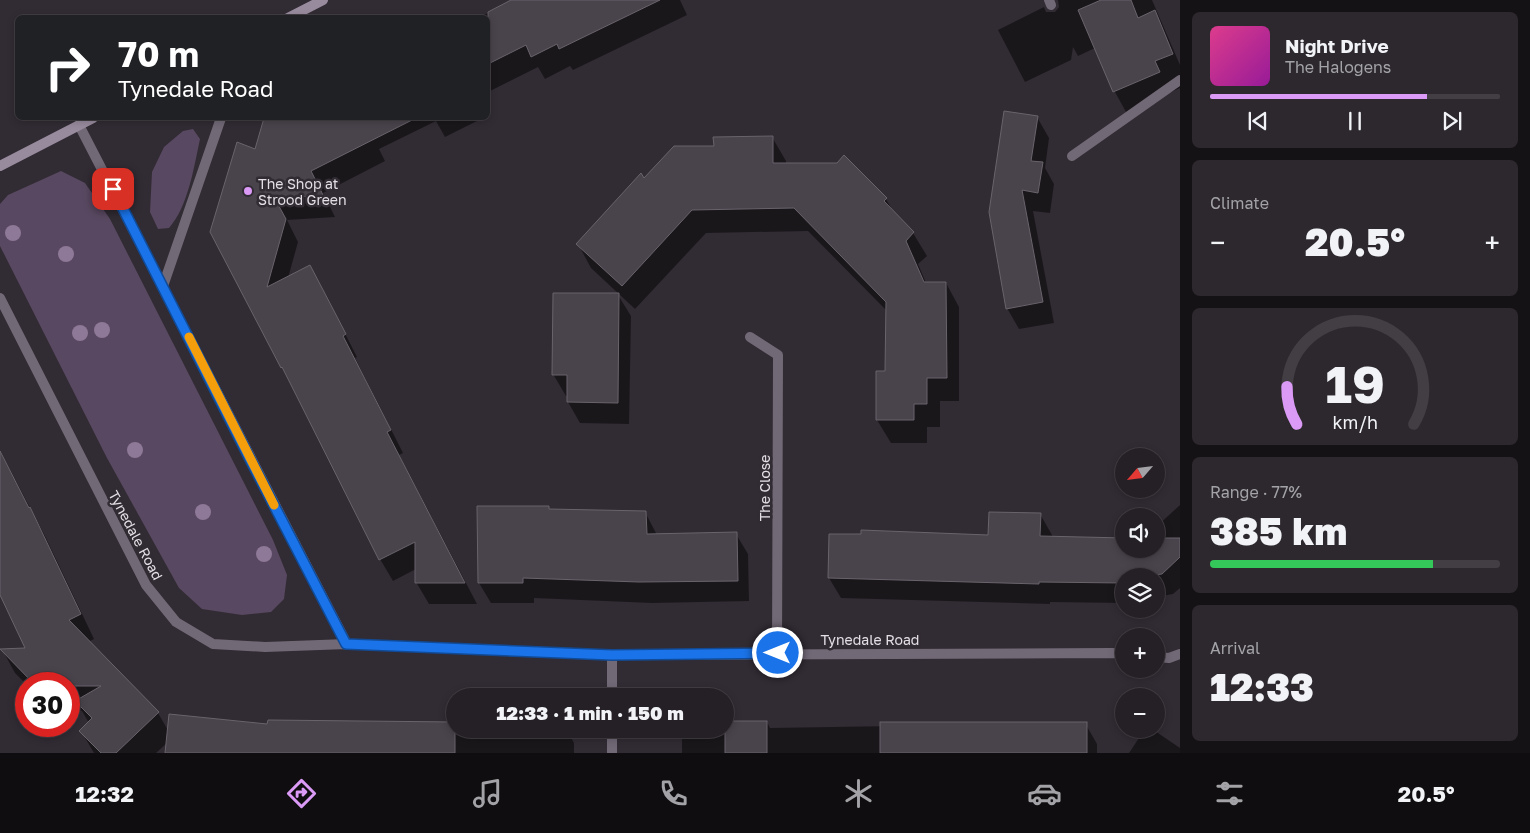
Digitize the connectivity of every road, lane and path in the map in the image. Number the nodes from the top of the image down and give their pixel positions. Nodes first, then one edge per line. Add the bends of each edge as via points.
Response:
1 (323, 0) edge
2 (294, 15) edge
3 (1180, 80) edge
4 (89, 120) edge
5 (220, 120) edge
6 (79, 125) junction
7 (1072, 156) dead end
8 (0, 166) edge
9 (163, 286) junction
10 (0, 298) edge
11 (750, 337) dead end
12 (346, 644) junction
13 (778, 653) junction
14 (1115, 654) edge
15 (1180, 654) edge
16 (612, 655) junction
17 (1165, 658) edge
18 (612, 688) edge
19 (612, 738) edge
20 (612, 753) edge

1 - 2 street
3 - 7 street
4 - 6 street
5 - 9 street
6 - 8 street
6 - 9 street
9 - 12 street
10 - 12 street, Tynedale Road via 146,585 176,622 214,644 266,647
11 - 13 street, The Close via 778,355
12 - 16 street, Tynedale Road
13 - 14 street, Tynedale Road
13 - 16 street, Tynedale Road
15 - 17 street
16 - 18 street
19 - 20 street

